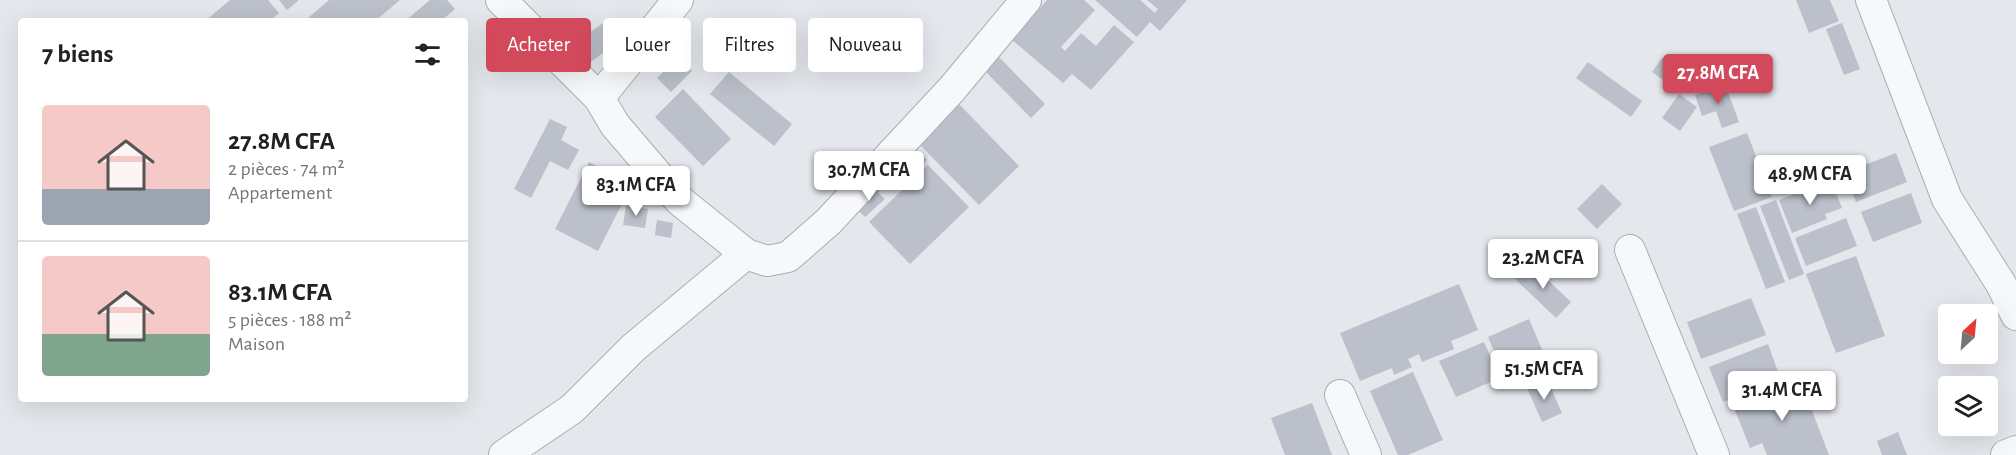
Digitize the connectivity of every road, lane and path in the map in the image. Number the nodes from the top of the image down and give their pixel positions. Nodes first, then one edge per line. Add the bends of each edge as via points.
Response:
1 (501, 0) edge
2 (678, 0) edge
3 (1026, 0) edge
4 (1871, 0) edge
5 (599, 98) junction
6 (1630, 250) dead end
7 (746, 255) junction
8 (2016, 315) edge
9 (1340, 395) dead end
10 (2016, 451) edge
11 (504, 455) edge
12 (1366, 455) edge
13 (1714, 455) edge
14 (2006, 455) edge

1 - 5 street
2 - 5 street
3 - 7 street via 952,89 828,222 788,257 767,261
4 - 8 street via 1947,199
5 - 7 street via 615,125 679,200
6 - 13 street
7 - 11 street via 633,348 572,409
9 - 12 street
10 - 14 street

